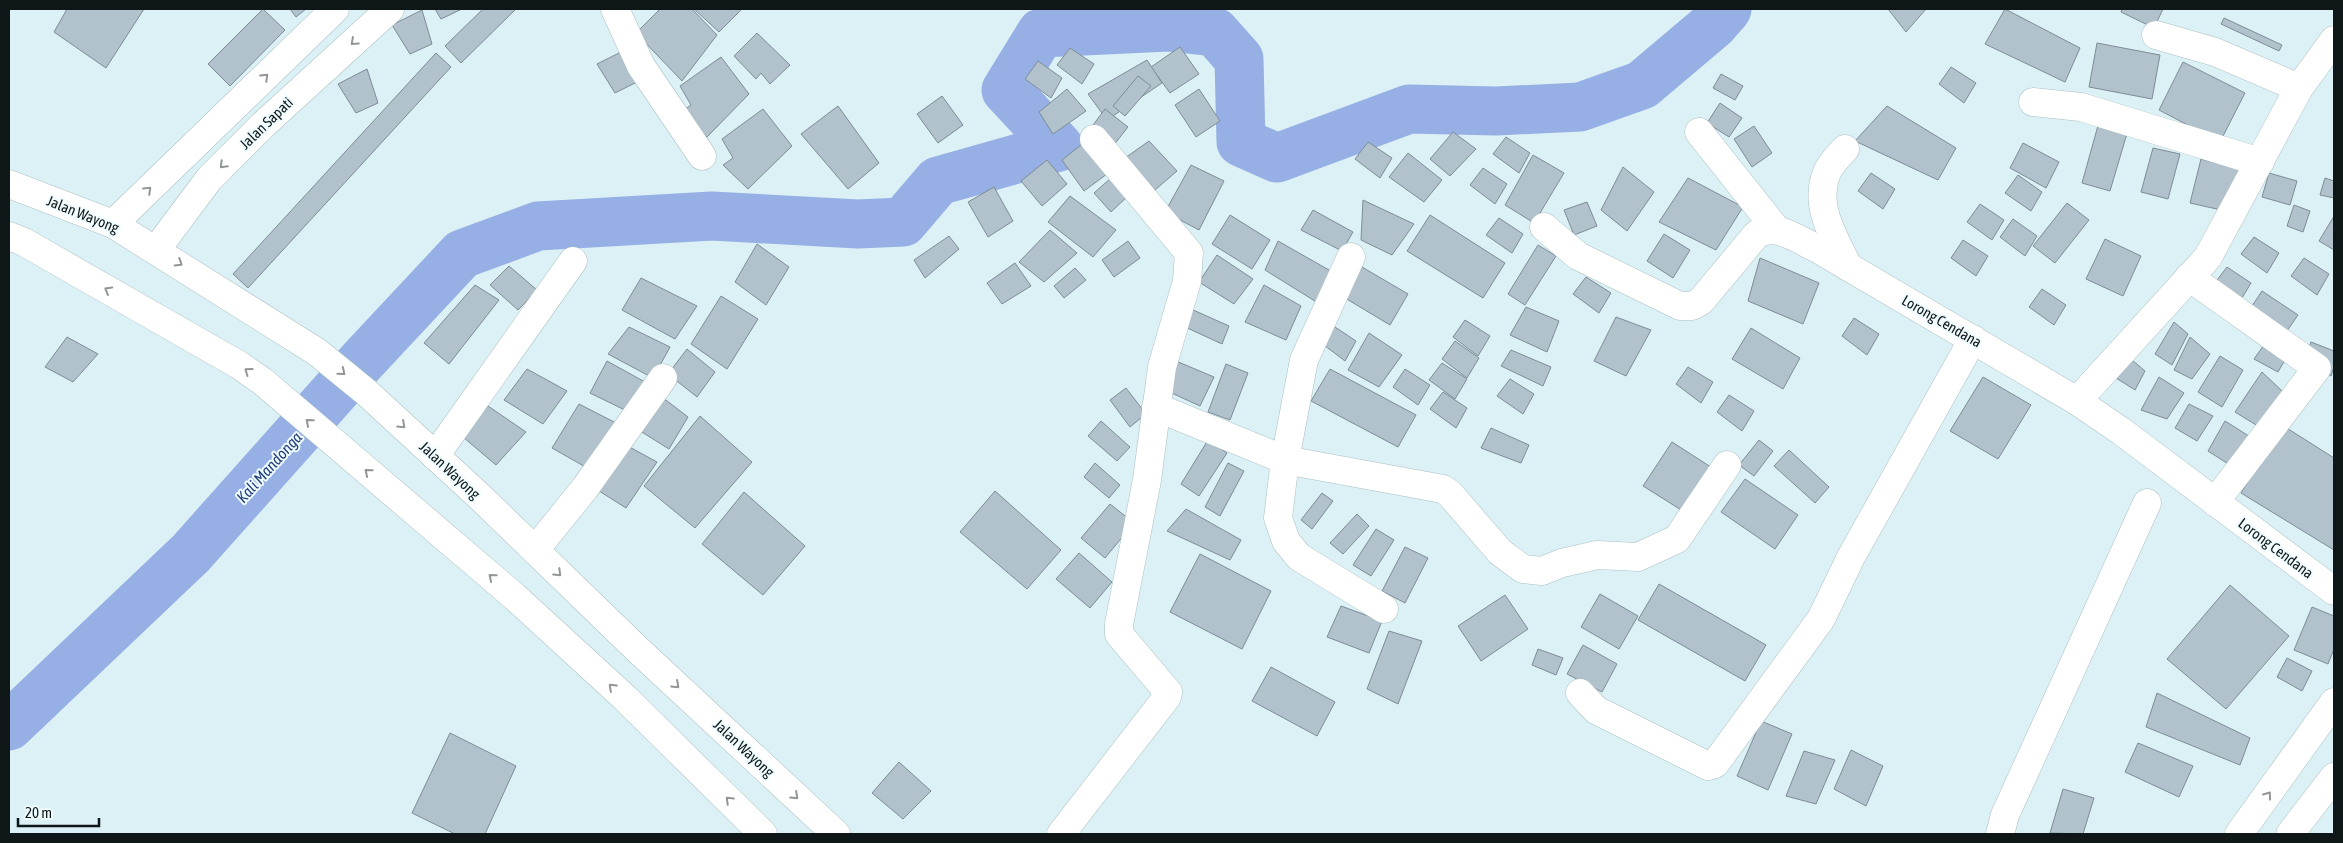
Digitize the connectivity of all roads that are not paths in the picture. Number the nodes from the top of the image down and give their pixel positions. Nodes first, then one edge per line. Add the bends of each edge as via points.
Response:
1 (335, 9) edge
2 (390, 9) edge
3 (615, 9) edge
4 (2156, 35) dead end
5 (2334, 40) edge
6 (2299, 88) junction
7 (2033, 102) dead end
8 (1698, 132) dead end
9 (1094, 139) dead end
10 (1845, 149) dead end
11 (702, 156) dead end
12 (2260, 162) junction
13 (9, 184) edge
14 (114, 224) junction
15 (1544, 227) dead end
16 (1776, 229) junction
17 (9, 236) edge
18 (156, 250) junction
19 (1351, 257) dead end
20 (573, 260) dead end
21 (1848, 267) junction
22 (2189, 277) junction
23 (1973, 339) junction
24 (664, 378) dead end
25 (2077, 400) junction
26 (1156, 407) junction
27 (435, 456) junction
28 (1285, 460) junction
29 (1727, 464) dead end
30 (2147, 502) dead end
31 (2215, 502) junction
32 (535, 550) junction
33 (2334, 591) edge
34 (1384, 609) dead end
35 (1580, 693) dead end
36 (2334, 702) edge
37 (2334, 777) edge
38 (764, 834) edge
39 (836, 834) edge
40 (1061, 834) edge
41 (2000, 834) edge
42 (2239, 834) edge
43 (2290, 834) edge

14 -> 1 street
2 -> 18 street, Jalan Sapati via 209,179
3 - 11 street via 641,66
4 - 6 street via 2215,52
5 - 6 street
6 - 12 street
7 - 12 street via 2081,107
8 - 16 street
9 - 26 street via 1189,253 1188,281 1162,367
10 - 21 street via 1828,169 1822,187 1822,209
12 - 22 street via 2208,257
13 - 14 street, Jalan Wayong
14 - 18 street, Jalan Wayong
15 - 16 street via 1578,256 1680,306 1692,306 1701,301 1756,235
16 - 21 street, Lorong Cendana
38 -> 17 street via 624,697 515,597 286,402 239,365
18 -> 27 street, Jalan Wayong via 317,352
19 - 28 street via 1304,360
20 - 27 street
21 - 23 street, Lorong Cendana
22 - 25 street
22 - 31 street via 2317,368
23 - 25 street, Lorong Cendana
23 - 35 street via 1851,557 1821,619 1715,764 1708,766 1621,724 1596,710
24 - 32 street via 585,488
25 - 31 street, Lorong Cendana
26 - 28 street
26 - 40 street via 1147,480 1119,634 1168,692 1167,697
27 - 32 street, Jalan Wayong
28 - 29 street via 1443,490 1500,552 1523,569 1542,572 1597,555 1638,557 1677,539
28 - 34 street via 1278,518 1286,541 1299,557
30 - 41 street via 2005,815
31 - 33 street, Lorong Cendana
32 -> 39 street, Jalan Wayong
42 -> 36 street
37 - 43 street

